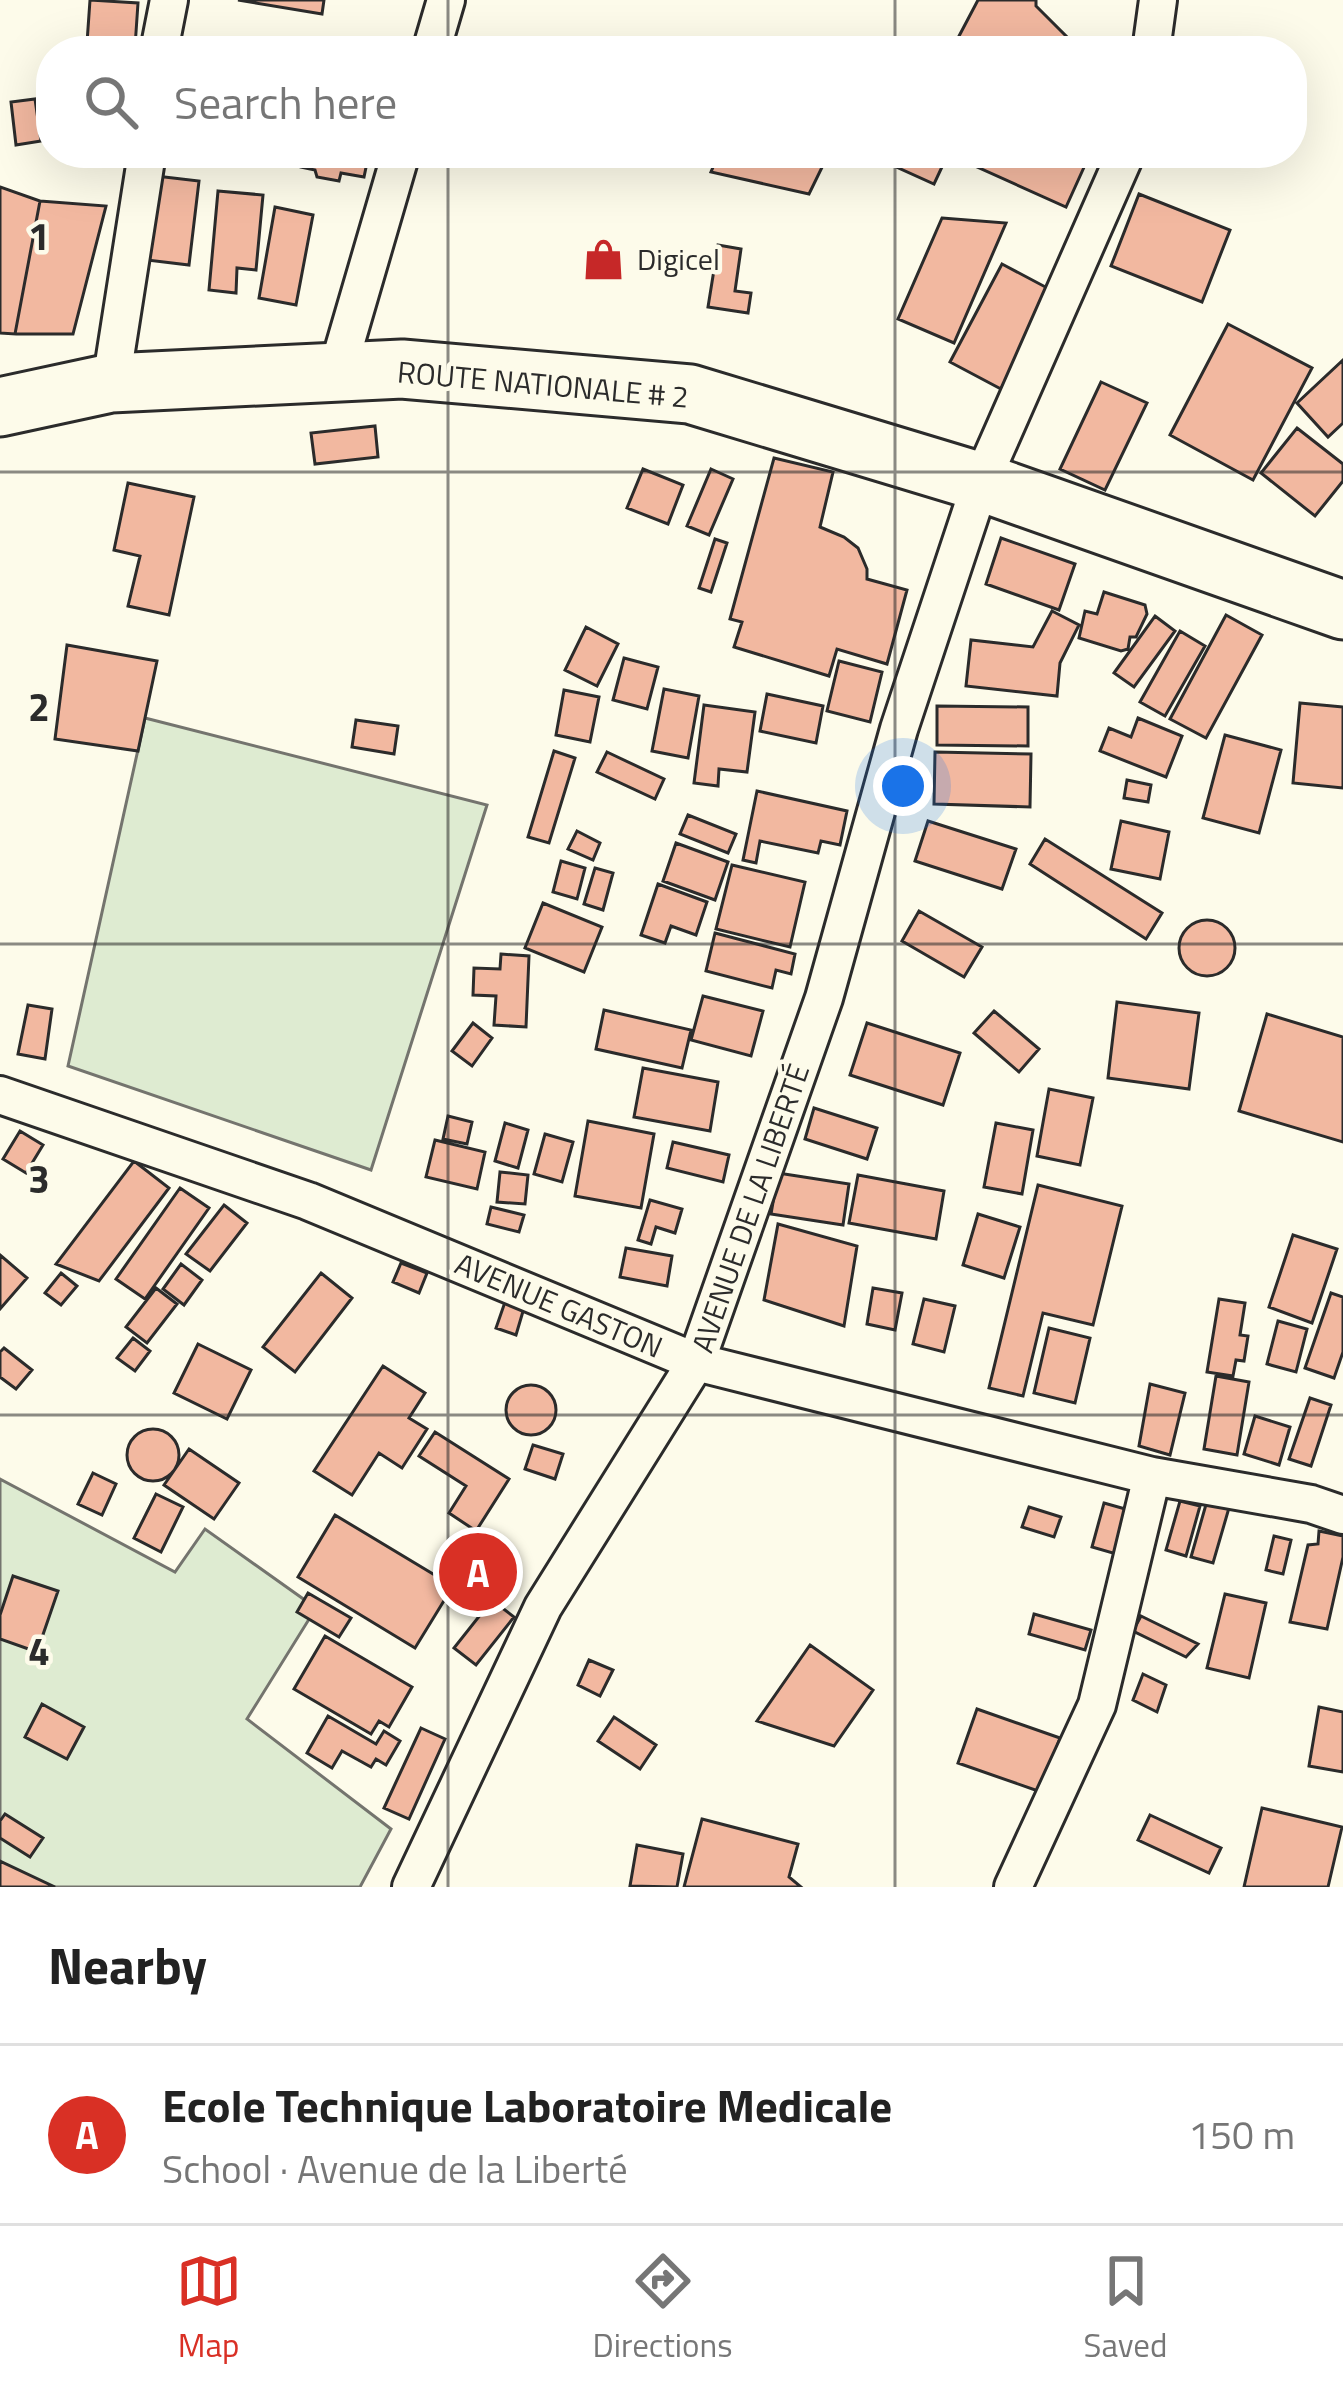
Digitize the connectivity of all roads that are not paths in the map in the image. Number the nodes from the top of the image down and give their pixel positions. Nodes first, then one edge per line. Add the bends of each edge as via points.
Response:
1 (169, 0) edge
2 (446, 0) edge
3 (1158, 0) edge
4 (162, 36) edge
5 (435, 36) edge
6 (1153, 36) edge
7 (145, 168) edge
8 (397, 168) edge
9 (1119, 168) edge
10 (337, 372) junction
11 (111, 383) junction
12 (0, 407) edge
13 (981, 482) junction
14 (1343, 610) edge
15 (0, 1095) edge
16 (696, 1362) junction
17 (1152, 1476) junction
18 (1343, 1515) edge
19 (411, 1887) edge
20 (1013, 1887) edge

1 - 4 street
2 - 5 street
3 - 6 street
7 - 11 street
8 - 10 street
9 - 13 street, AVENUE DE LA LIBERTÉ
10 - 11 main road, ROUTE NATIONALE # 2
10 - 13 main road, ROUTE NATIONALE # 2 via 402,369 689,394
11 - 12 main road, ROUTE NATIONALE # 2
13 - 14 main road, ROUTE NATIONALE # 2
13 - 16 street, AVENUE DE LA LIBERTÉ via 899,729 824,998
15 - 16 street, AVENUE GASTON via 308,1201
16 - 17 street, AVENUE GASTON
16 - 19 street, AVENUE DE LA LIBERTÉ via 542,1606
17 - 18 street, AVENUE GASTON
17 - 20 street via 1097,1705

